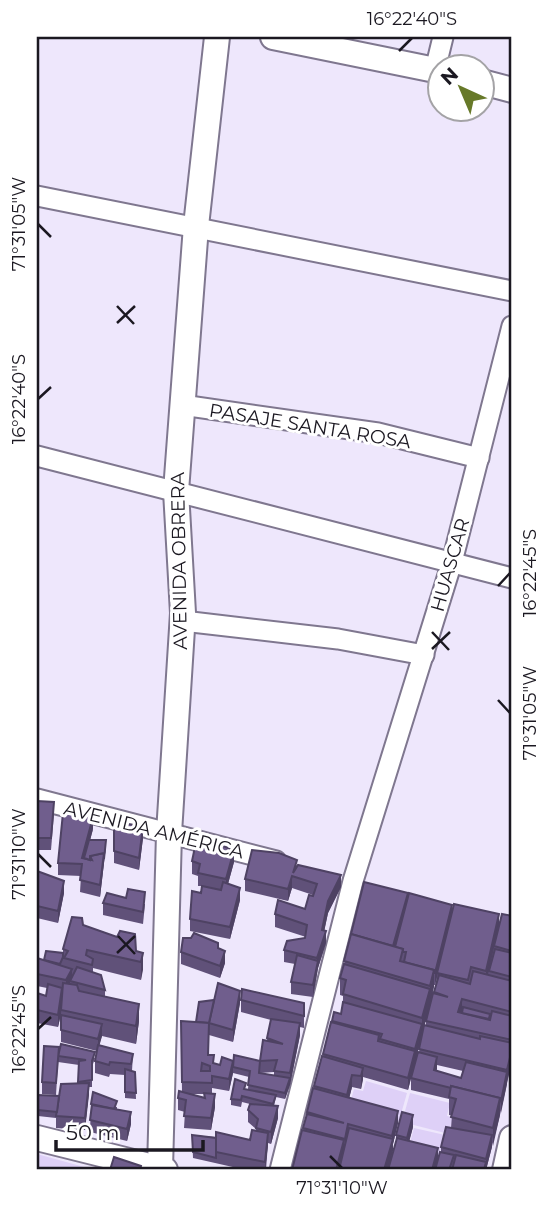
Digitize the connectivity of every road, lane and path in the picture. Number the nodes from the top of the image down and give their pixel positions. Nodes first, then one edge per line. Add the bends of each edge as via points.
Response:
1 (217, 37) edge
2 (273, 37) edge
3 (426, 69) edge
4 (37, 195) edge
5 (196, 226) junction
6 (512, 290) edge
7 (512, 326) edge
8 (182, 405) junction
9 (37, 456) edge
10 (479, 458) junction
11 (176, 491) junction
12 (453, 562) junction
13 (512, 578) edge
14 (183, 621) junction
15 (424, 655) junction
16 (37, 799) edge
17 (169, 834) junction
18 (301, 867) edge
19 (37, 1138) edge
20 (512, 1138) edge
21 (161, 1170) edge
22 (280, 1170) edge
23 (505, 1170) edge

1 - 5 street, AVENIDA OBRERA
2 - 3 street
4 - 5 street
5 - 6 street
5 - 8 street, AVENIDA OBRERA
7 - 10 street, HUASCAR
8 - 10 street, PASAJE SANTA ROSA via 378,433
8 - 11 street, AVENIDA OBRERA
9 - 11 street
10 - 12 street, HUASCAR
11 - 12 street
11 - 14 street, AVENIDA OBRERA
12 - 13 street
12 - 15 street, HUASCAR
14 - 15 street via 338,639
14 - 17 street, AVENIDA OBRERA
15 - 22 street, HUASCAR via 353,881
16 - 17 street, AVENIDA AMÉRICA
17 - 18 street, AVENIDA AMÉRICA
17 - 21 street, AVENIDA OBRERA
19 - 21 street
20 - 23 street

